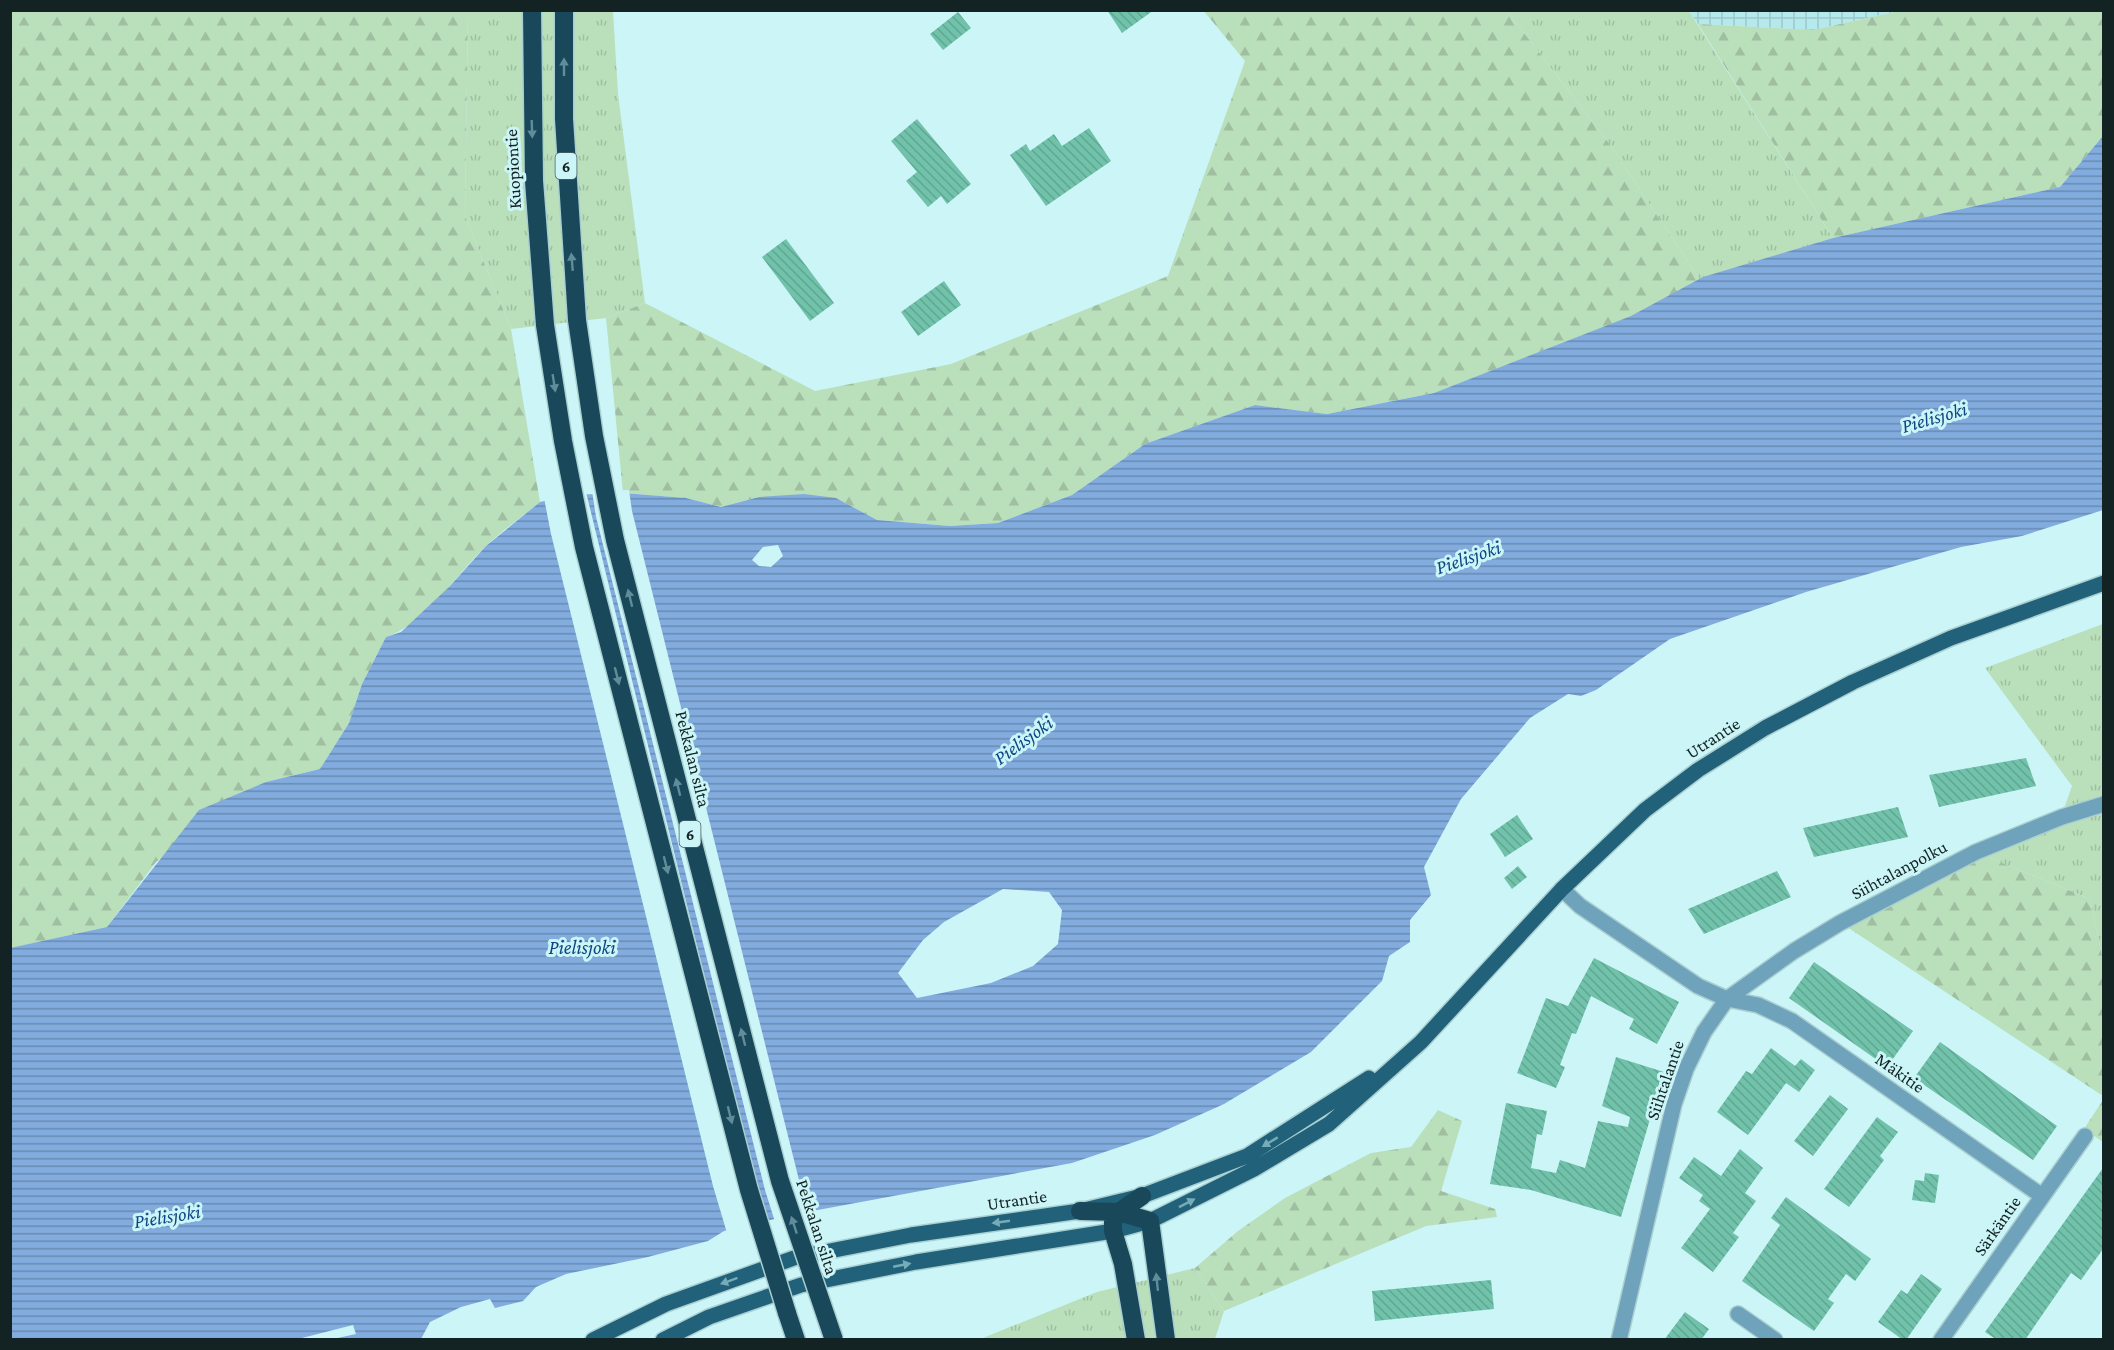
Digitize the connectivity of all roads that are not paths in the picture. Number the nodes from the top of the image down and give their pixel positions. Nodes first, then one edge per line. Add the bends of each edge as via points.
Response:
1 (532, 10) edge
2 (564, 10) edge
3 (2103, 583) edge
4 (2103, 804) edge
5 (1562, 888) junction
6 (1727, 999) junction
7 (1421, 1042) junction
8 (2085, 1136) dead end
9 (1142, 1196) junction
10 (2042, 1196) junction
11 (1080, 1211) junction
12 (1119, 1212) junction
13 (1150, 1221) junction
14 (1113, 1231) junction
15 (1738, 1314) dead end
16 (594, 1340) edge
17 (663, 1340) edge
18 (796, 1340) edge
19 (834, 1340) edge
20 (1136, 1340) edge
21 (1166, 1340) edge
22 (1619, 1340) edge
23 (1775, 1340) edge
24 (1941, 1340) edge

1 -> 18 highway, Kuopiontie / 6, bridge via 534,171 545,325 584,547 749,1190
19 -> 2 highway, Pekkalan silta / 6, bridge via 780,1181 615,540 577,320 565,139
3 - 5 main road, Utrantie via 1951,638 1853,682 1765,728 1698,770 1645,810
4 - 6 street, Siihtalanpolku via 1966,857 1840,923
5 - 6 street via 1581,906 1698,986
5 - 7 main road, Utrantie
6 - 10 street, Mäkitie via 1758,1005 1792,1021
6 - 22 street, Siihtalantie via 1704,1032 1674,1104
7 -> 9 main road, Utrantie via 1247,1155
13 -> 7 main road, Utrantie via 1254,1169 1329,1124
8 - 10 street, Särkäntie
9 - 11 main road, Utrantie
9 - 12 highway
10 - 24 street, Särkäntie
11 - 12 highway
11 -> 16 main road, Utrantie via 911,1235 794,1258 666,1304
12 - 13 highway
12 - 14 highway via 1113,1221
13 - 14 main road, Utrantie
21 -> 13 highway
17 -> 14 main road, Utrantie via 709,1317 801,1285 916,1262
14 - 20 highway
15 - 23 street

